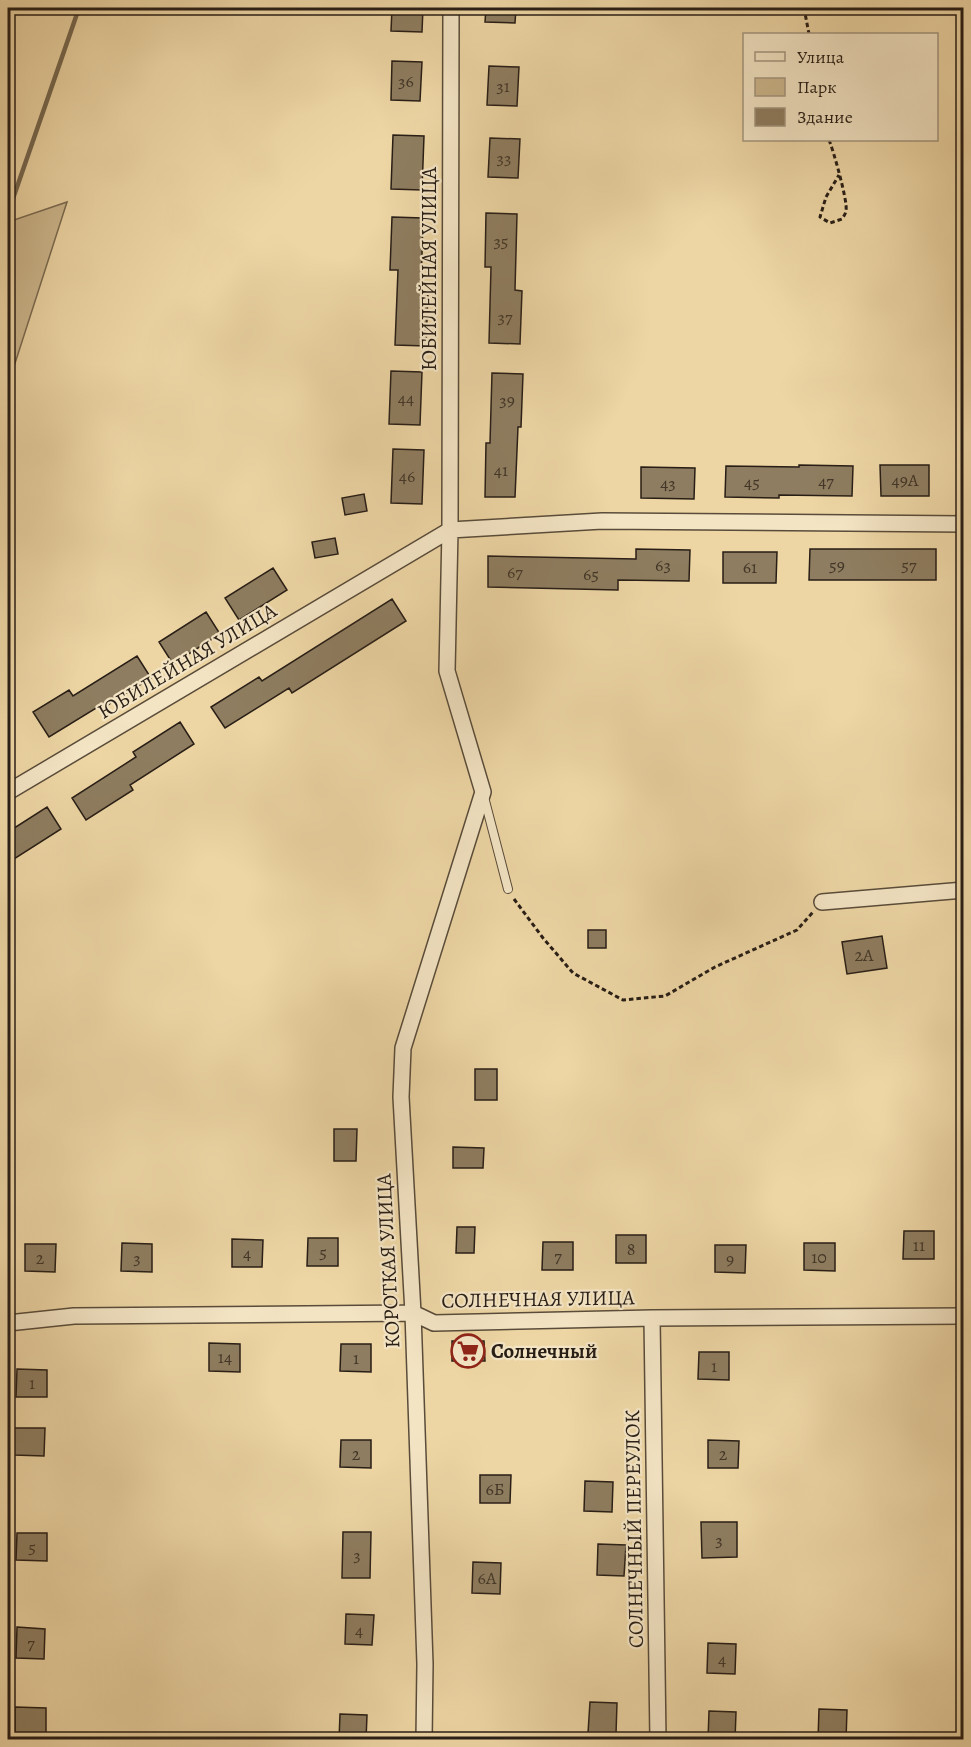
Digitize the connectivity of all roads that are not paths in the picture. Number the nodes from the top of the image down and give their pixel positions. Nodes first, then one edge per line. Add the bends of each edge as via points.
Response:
1 (451, 8) edge
2 (963, 524) edge
3 (450, 530) junction
4 (8, 792) edge
5 (483, 792) junction
6 (507, 890) road end
7 (963, 890) edge
8 (822, 902) road end
9 (413, 1313) junction
10 (963, 1316) edge
11 (652, 1318) junction
12 (8, 1323) edge
13 (424, 1740) edge
14 (658, 1740) edge

1 - 3 street, ЮБИЛЕЙНАЯ УЛИЦА
2 - 3 street, ЮБИЛЕЙНАЯ УЛИЦА via 602,521
3 - 4 street, ЮБИЛЕЙНАЯ УЛИЦА
3 - 5 street, ЮБИЛЕЙНАЯ УЛИЦА via 447,670
5 - 6 lane
5 - 9 street, КОРОТКАЯ УЛИЦА via 403,1048 401,1097
7 - 8 street
9 - 11 street, СОЛНЕЧНАЯ УЛИЦА via 434,1323
9 - 12 street, СОЛНЕЧНАЯ УЛИЦА via 74,1316
9 - 13 street, КОРОТКАЯ УЛИЦА via 426,1665
10 - 11 street, СОЛНЕЧНАЯ УЛИЦА
11 - 14 street, СОЛНЕЧНЫЙ ПЕРЕУЛОК

